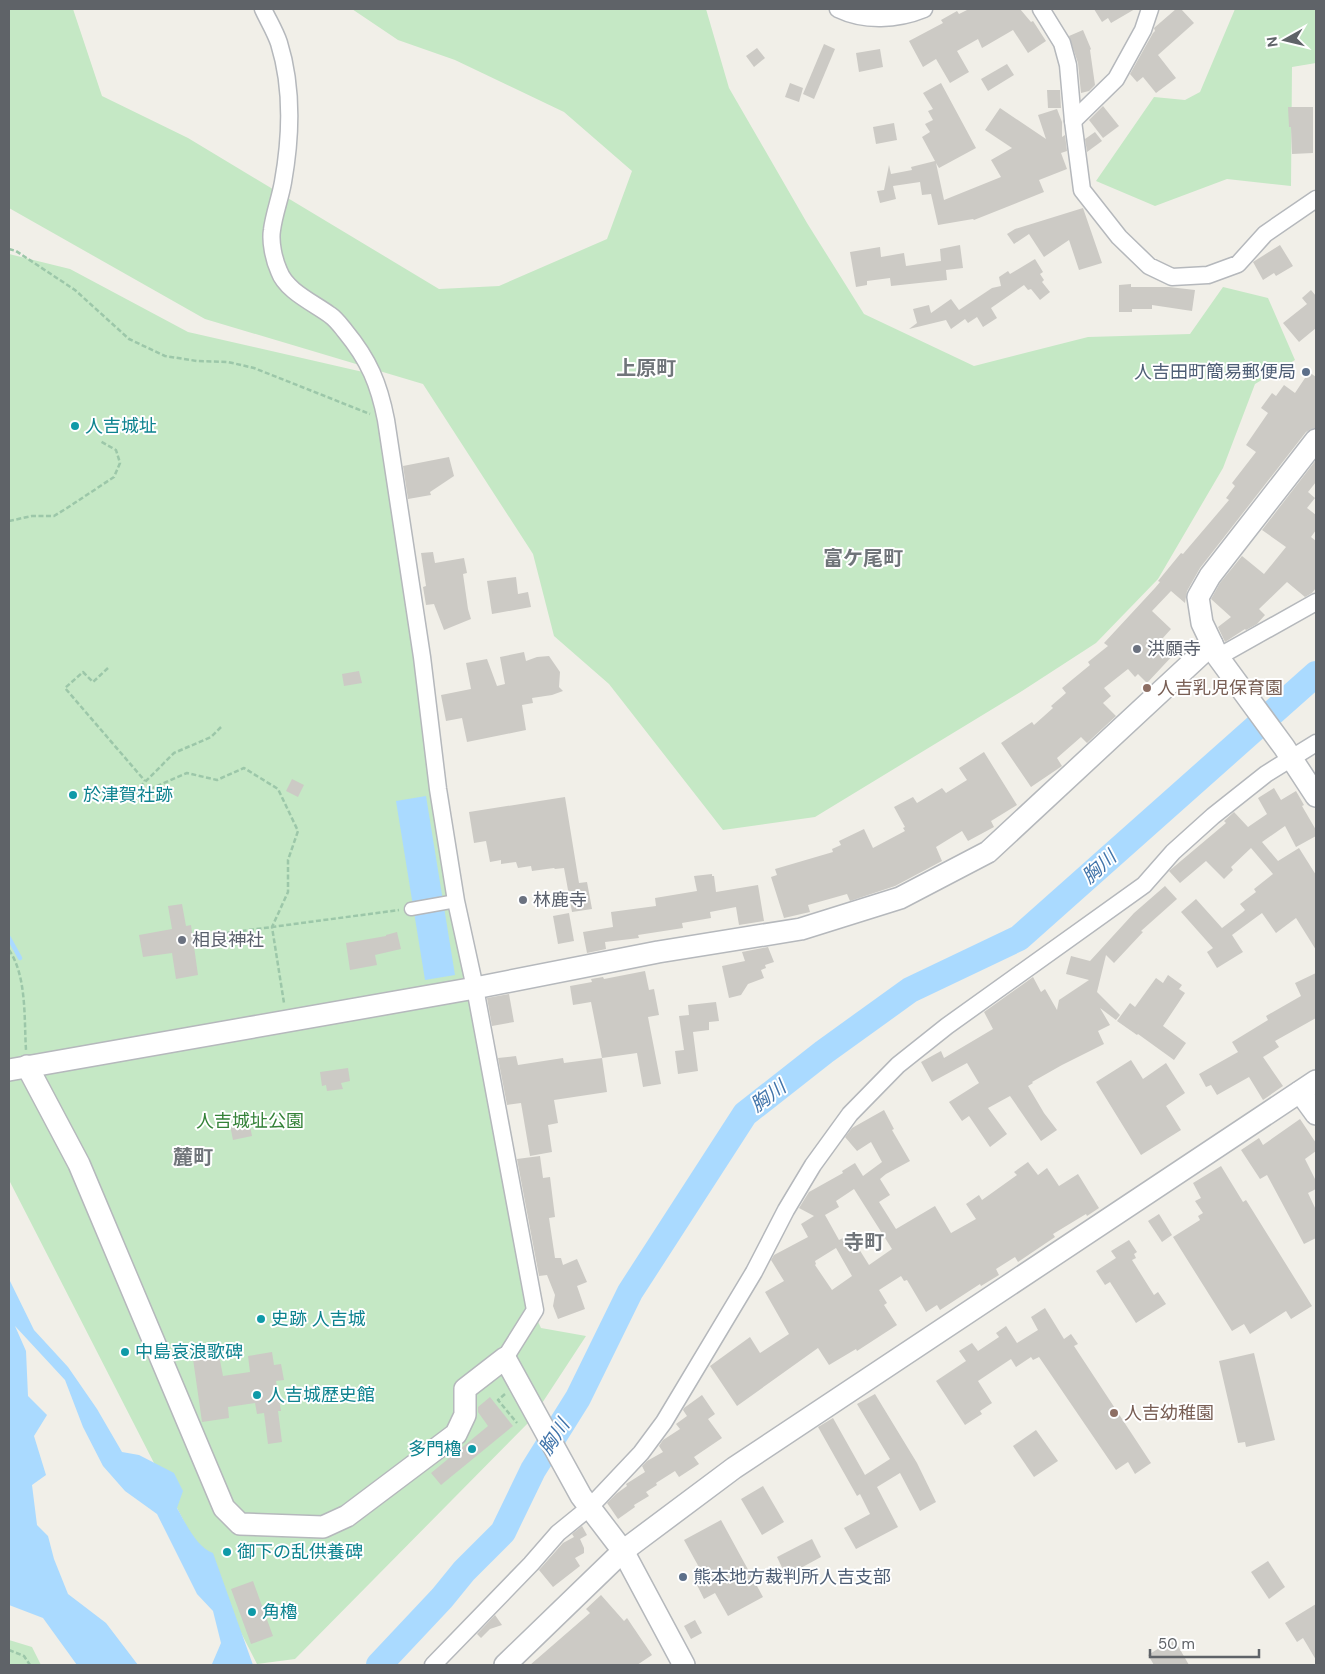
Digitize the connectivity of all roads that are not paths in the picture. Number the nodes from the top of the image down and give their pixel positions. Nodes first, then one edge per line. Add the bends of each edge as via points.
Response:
1 (263, 9) edge
2 (838, 9) edge
3 (924, 9) edge
4 (1041, 9) edge
5 (1150, 9) edge
6 (1073, 120) junction
7 (1316, 199) edge
8 (1316, 440) edge
9 (1316, 602) edge
10 (1215, 651) junction
11 (1316, 743) edge
12 (1288, 752) junction
13 (1316, 796) edge
14 (451, 902) junction
15 (411, 909) road end
16 (475, 988) junction
17 (18, 1068) edge
18 (1308, 1087) edge
19 (1316, 1114) edge
20 (505, 1358) junction
21 (586, 1501) junction
22 (623, 1551) junction
23 (433, 1665) edge
24 (505, 1665) edge
25 (684, 1665) edge

1 - 14 street via 278,42 288,85 283,182 271,232 274,253 279,273 294,291 332,316 354,341 370,366 381,393 422,657
2 - 3 street via 873,19
4 - 6 street via 1062,43 1068,65
5 - 6 street via 1143,30 1116,79
6 - 7 street via 1082,190 1149,266 1172,277 1208,275 1238,264 1265,234
8 - 10 street via 1210,576 1198,597 1202,623
9 - 10 street
10 - 12 street
10 - 16 street via 988,852 900,898 801,929 658,952
11 - 12 street
12 - 13 street
12 - 21 street via 1173,852 1144,885 947,1026 898,1065 850,1114 813,1165 754,1272 664,1422 640,1453
14 - 15 street
14 - 16 street
16 - 17 street
16 - 20 street via 535,1310
17 - 20 street via 79,1164 224,1508 240,1524 323,1527 347,1516 456,1434 465,1415 465,1388
18 - 19 street
18 - 22 street via 734,1468
20 - 21 street via 515,1385
21 - 22 street
21 - 23 street
22 - 24 street
22 - 25 street

